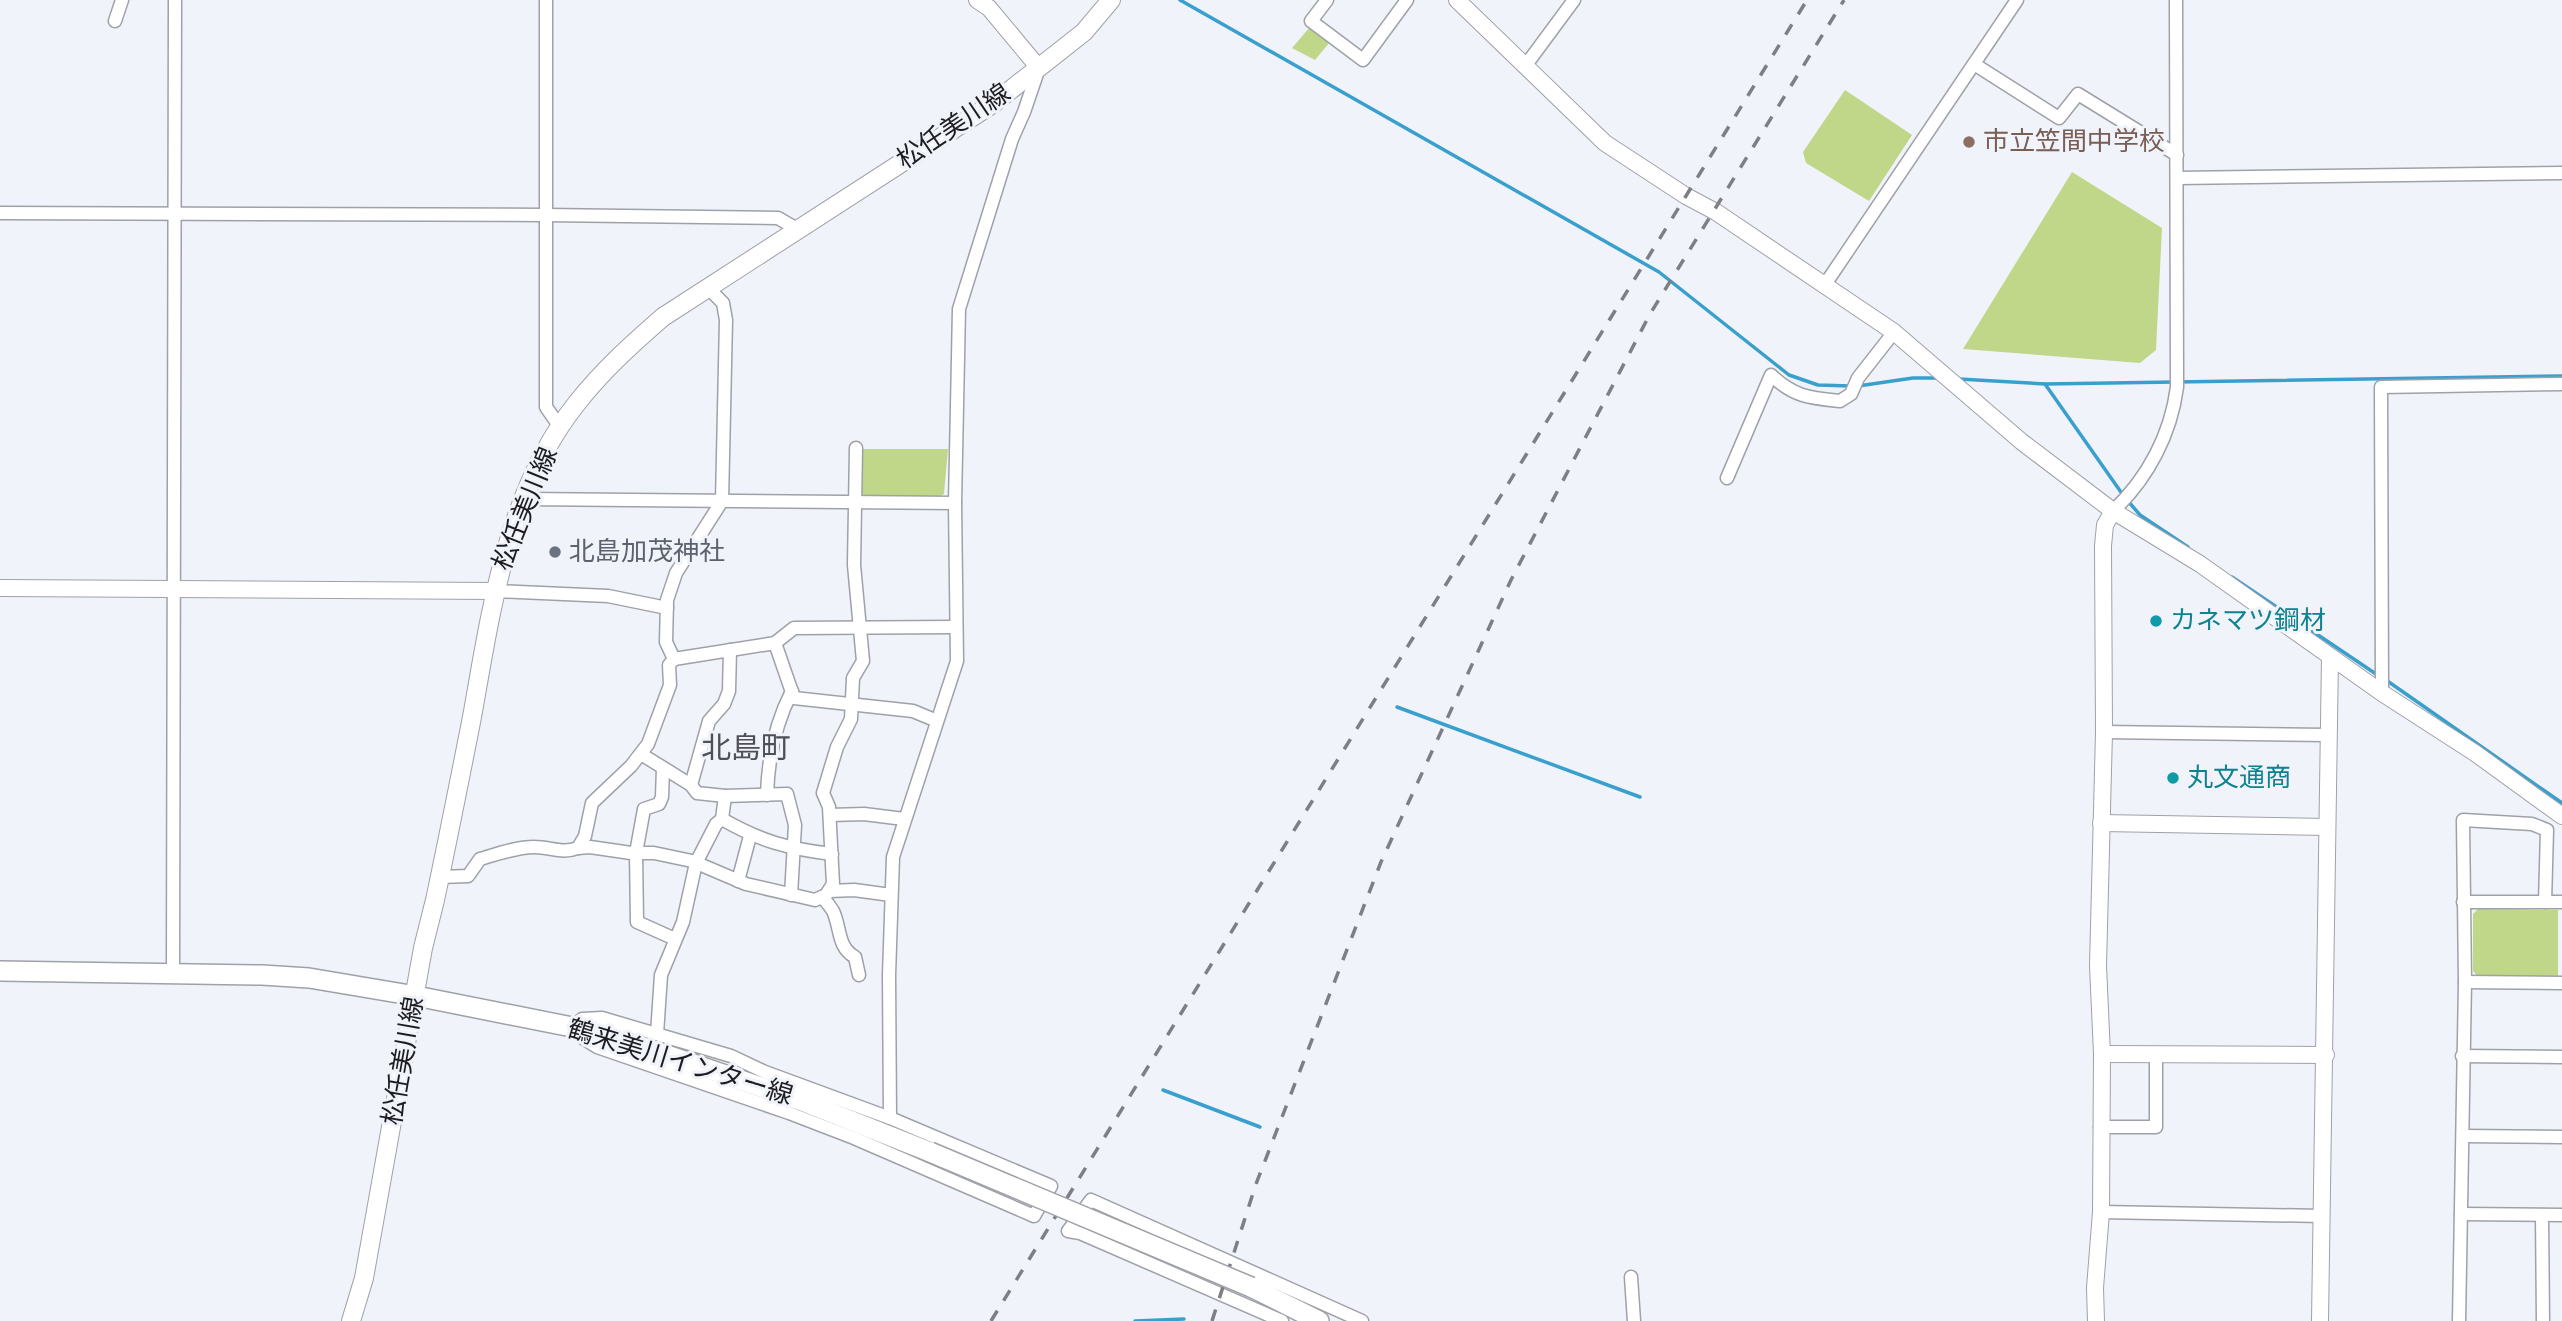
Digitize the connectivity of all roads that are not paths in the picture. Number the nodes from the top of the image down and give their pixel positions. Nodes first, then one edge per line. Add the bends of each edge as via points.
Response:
1 (122, 0) edge
2 (175, 0) edge
3 (546, 0) edge
4 (977, 0) edge
5 (1111, 0) edge
6 (1327, 0) edge
7 (1408, 0) edge
8 (1457, 0) edge
9 (1574, 0) edge
10 (2017, 0) edge
11 (2176, 0) edge
12 (115, 21) dead end
13 (1974, 64) junction
14 (1526, 65) junction
15 (1039, 68) junction
16 (2177, 155) junction
17 (2562, 173) edge
18 (2177, 177) junction
19 (0, 213) edge
20 (173, 213) junction
21 (545, 215) junction
22 (797, 229) junction
23 (1824, 286) junction
24 (708, 288) junction
25 (1894, 332) junction
26 (2562, 384) edge
27 (560, 427) junction
28 (856, 448) dead end
29 (1727, 478) dead end
30 (524, 499) junction
31 (722, 501) junction
32 (856, 502) junction
33 (955, 503) junction
34 (2122, 503) junction
35 (0, 588) edge
36 (172, 589) junction
37 (495, 591) junction
38 (667, 608) junction
39 (861, 626) junction
40 (956, 627) junction
41 (775, 643) junction
42 (730, 650) junction
43 (2330, 657) junction
44 (674, 659) junction
45 (2383, 689) junction
46 (792, 691) junction
47 (852, 706) junction
48 (937, 721) junction
49 (2104, 732) junction
50 (2328, 735) junction
51 (641, 754) junction
52 (663, 768) junction
53 (691, 785) junction
54 (767, 795) junction
55 (725, 796) junction
56 (830, 815) junction
57 (2562, 816) edge
58 (722, 819) junction
59 (905, 819) junction
60 (2101, 823) junction
61 (2327, 827) junction
62 (750, 836) junction
63 (578, 848) junction
64 (792, 849) junction
65 (636, 853) junction
66 (832, 854) junction
67 (696, 863) junction
68 (440, 877) junction
69 (738, 881) junction
70 (825, 894) junction
71 (791, 895) junction
72 (891, 895) junction
73 (2463, 902) junction
74 (2545, 902) junction
75 (2562, 902) edge
76 (675, 939) junction
77 (0, 971) edge
78 (173, 972) junction
79 (859, 975) dead end
80 (2465, 982) junction
81 (2562, 983) edge
82 (416, 996) junction
83 (572, 1028) junction
84 (657, 1034) junction
85 (2102, 1054) junction
86 (2156, 1054) junction
87 (2326, 1055) junction
88 (2462, 1056) junction
89 (2562, 1057) edge
90 (890, 1118) junction
91 (2100, 1127) junction
92 (2463, 1136) junction
93 (2562, 1137) edge
94 (2101, 1212) junction
95 (2461, 1214) junction
96 (2542, 1215) junction
97 (2562, 1215) edge
98 (2321, 1216) junction
99 (1631, 1277) dead end
100 (351, 1321) edge
101 (1282, 1321) edge
102 (1319, 1321) edge
103 (1362, 1321) edge
104 (1634, 1321) edge
105 (2096, 1321) edge
106 (2320, 1321) edge
107 (2459, 1321) edge
108 (2543, 1321) edge

1 - 12 street
2 - 20 street
3 - 21 street
4 - 15 street
5 - 15 main road, 松任美川線 via 1084,32
6 - 7 street via 1311,21 1363,60
8 - 14 street
9 - 14 street
10 - 13 street
11 - 16 street
13 - 16 street via 2059,118 2078,94
13 - 23 street
14 - 23 street via 1605,143
15 - 22 main road, 松任美川線 via 994,103
15 - 33 street via 959,309
16 - 18 street
17 - 18 street
18 - 34 street via 2175,405 2157,454
19 - 20 street
20 - 21 street
20 - 36 street
21 - 22 street via 778,218
21 - 27 street via 546,407
22 - 24 main road, 松任美川線
23 - 25 street
24 - 27 main road, 松任美川線 via 663,317 616,359
24 - 31 street via 723,303 726,320
25 - 29 street via 1851,394 1840,401 1804,397 1785,389 1771,375
25 - 34 street via 2022,442
26 - 45 street via 2381,387
27 - 30 main road, 松任美川線
28 - 32 street
30 - 31 street
30 - 37 main road, 松任美川線
31 - 32 street
31 - 38 street via 676,572
32 - 33 street
32 - 39 street via 854,565
33 - 40 street
34 - 43 street
34 - 49 street via 2105,525
35 - 36 street
36 - 37 street
36 - 78 street
37 - 38 street via 608,596
37 - 68 main road, 松任美川線
38 - 44 street via 666,642
39 - 40 street
39 - 41 street via 794,628
39 - 47 street via 863,661 853,678
40 - 48 street via 957,661
41 - 42 street
41 - 46 street
42 - 44 street
42 - 53 street via 729,691 709,721
43 - 45 street
43 - 50 street
44 - 51 street via 669,665 670,685
45 - 57 street
46 - 47 street via 794,698
46 - 54 street via 774,737
47 - 48 street via 913,710
47 - 56 street via 823,793
48 - 59 street
49 - 50 street
49 - 60 street
50 - 61 street
51 - 52 street
51 - 63 street via 592,803 586,836
52 - 53 street
52 - 65 street via 662,797 659,804 644,809
53 - 55 street via 697,793
54 - 55 street
54 - 64 street via 787,794 795,825
55 - 58 street
56 - 59 street
56 - 66 street
58 - 62 street
58 - 67 street
59 - 72 street via 893,857
60 - 61 street
60 - 85 street via 2098,966
61 - 87 street
62 - 64 street
62 - 69 street
63 - 65 street
63 - 68 street via 511,851 480,859 468,876
64 - 66 street
64 - 71 street
65 - 67 street
65 - 76 street via 638,922
66 - 70 street via 833,884
67 - 69 street
67 - 76 street
68 - 82 main road, 松任美川線
69 - 71 street
70 - 71 street via 815,900
70 - 72 street via 854,890
70 - 79 street via 839,937 846,952 855,957
72 - 90 street
73 - 74 street
73 - 74 street via 2463,820 2532,824 2547,830
73 - 80 street
74 - 75 street
76 - 84 street via 661,975
77 - 78 main road, 鶴来美川インター線
78 - 82 main road, 鶴来美川インター線 via 309,978
80 - 81 street
80 - 88 street
82 - 83 main road, 鶴来美川インター線
82 - 100 main road, 松任美川線 via 364,1278
83 - 84 street via 582,1020 602,1018
83 - 90 street via 597,1047 828,1128 1034,1216 1051,1186
83 - 102 main road, 鶴来美川インター線, bridge via 602,1033 802,1101 1251,1287
84 - 90 street via 731,1056
85 - 86 street
85 - 91 street
86 - 87 street
86 - 91 street via 2155,1127
87 - 98 street
88 - 89 street
88 - 92 street
91 - 94 street
92 - 93 street
92 - 95 street
94 - 98 street
94 - 105 street
95 - 96 street
95 - 107 street
96 - 97 street
96 - 108 street
98 - 106 street
99 - 104 street
101 - 103 street via 1068,1231 1091,1200

